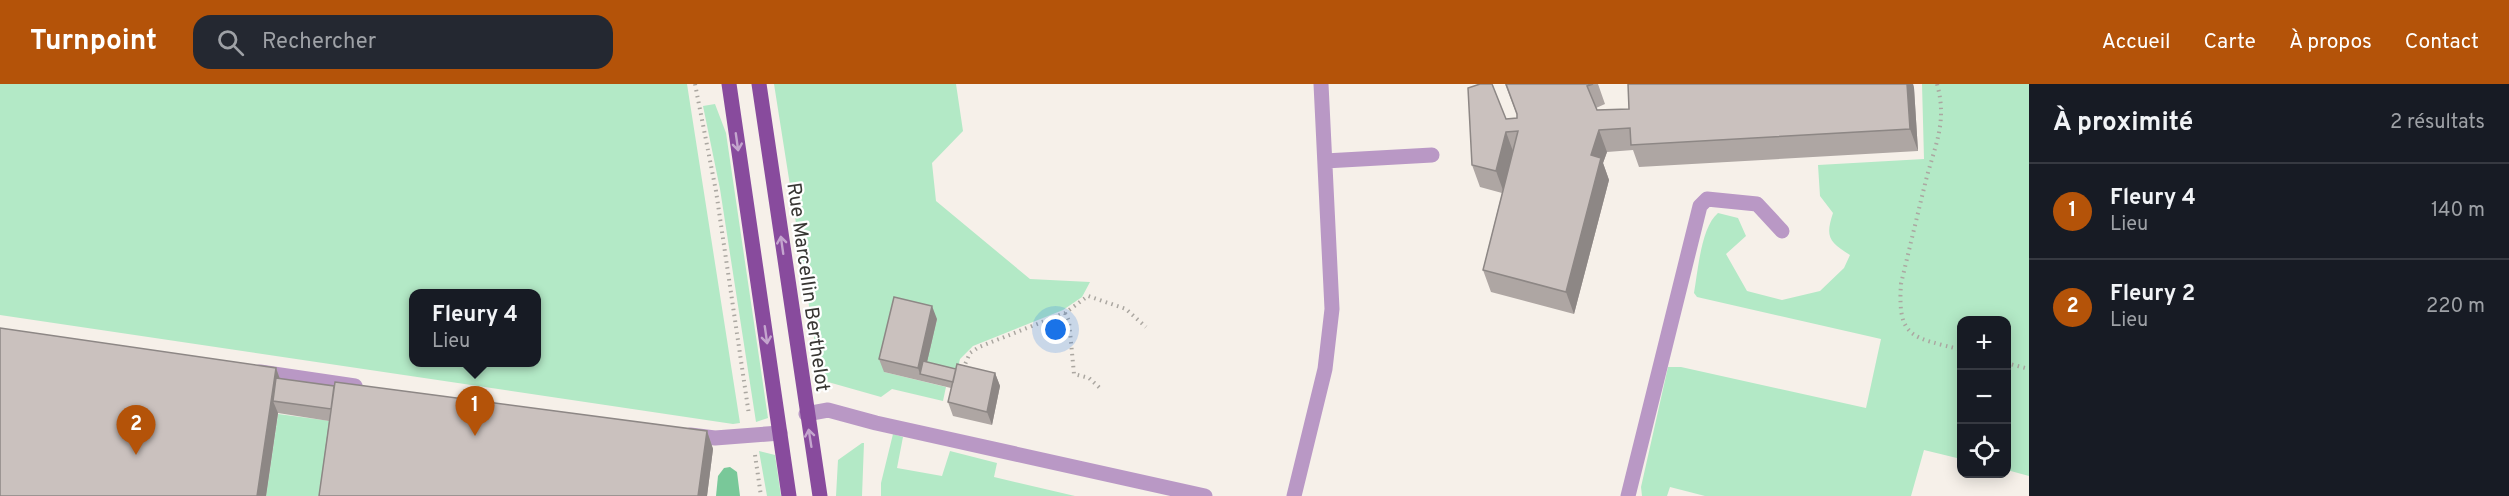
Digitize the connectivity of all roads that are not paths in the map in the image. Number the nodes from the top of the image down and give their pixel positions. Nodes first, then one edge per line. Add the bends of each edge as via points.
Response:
1 (729, 84) edge
2 (759, 84) edge
3 (1321, 84) edge
4 (1432, 156) dead end
5 (1325, 161) junction
6 (1782, 231) dead end
7 (246, 370) edge
8 (375, 389) edge
9 (806, 414) junction
10 (680, 433) edge
11 (780, 433) junction
12 (789, 496) edge
13 (820, 496) edge
14 (1205, 496) edge
15 (1294, 496) edge
16 (1628, 496) edge

1 -> 11 main road
9 -> 2 main road, Rue Marcellin Berthelot
3 - 5 street
4 - 5 street
5 - 15 street via 1332,309 1329,344
6 - 16 street via 1757,204 1707,199 1700,206
7 - 8 street
13 -> 9 main road, Rue Marcellin Berthelot
9 - 14 street via 828,410
10 - 11 street via 715,438
11 - 12 main road

